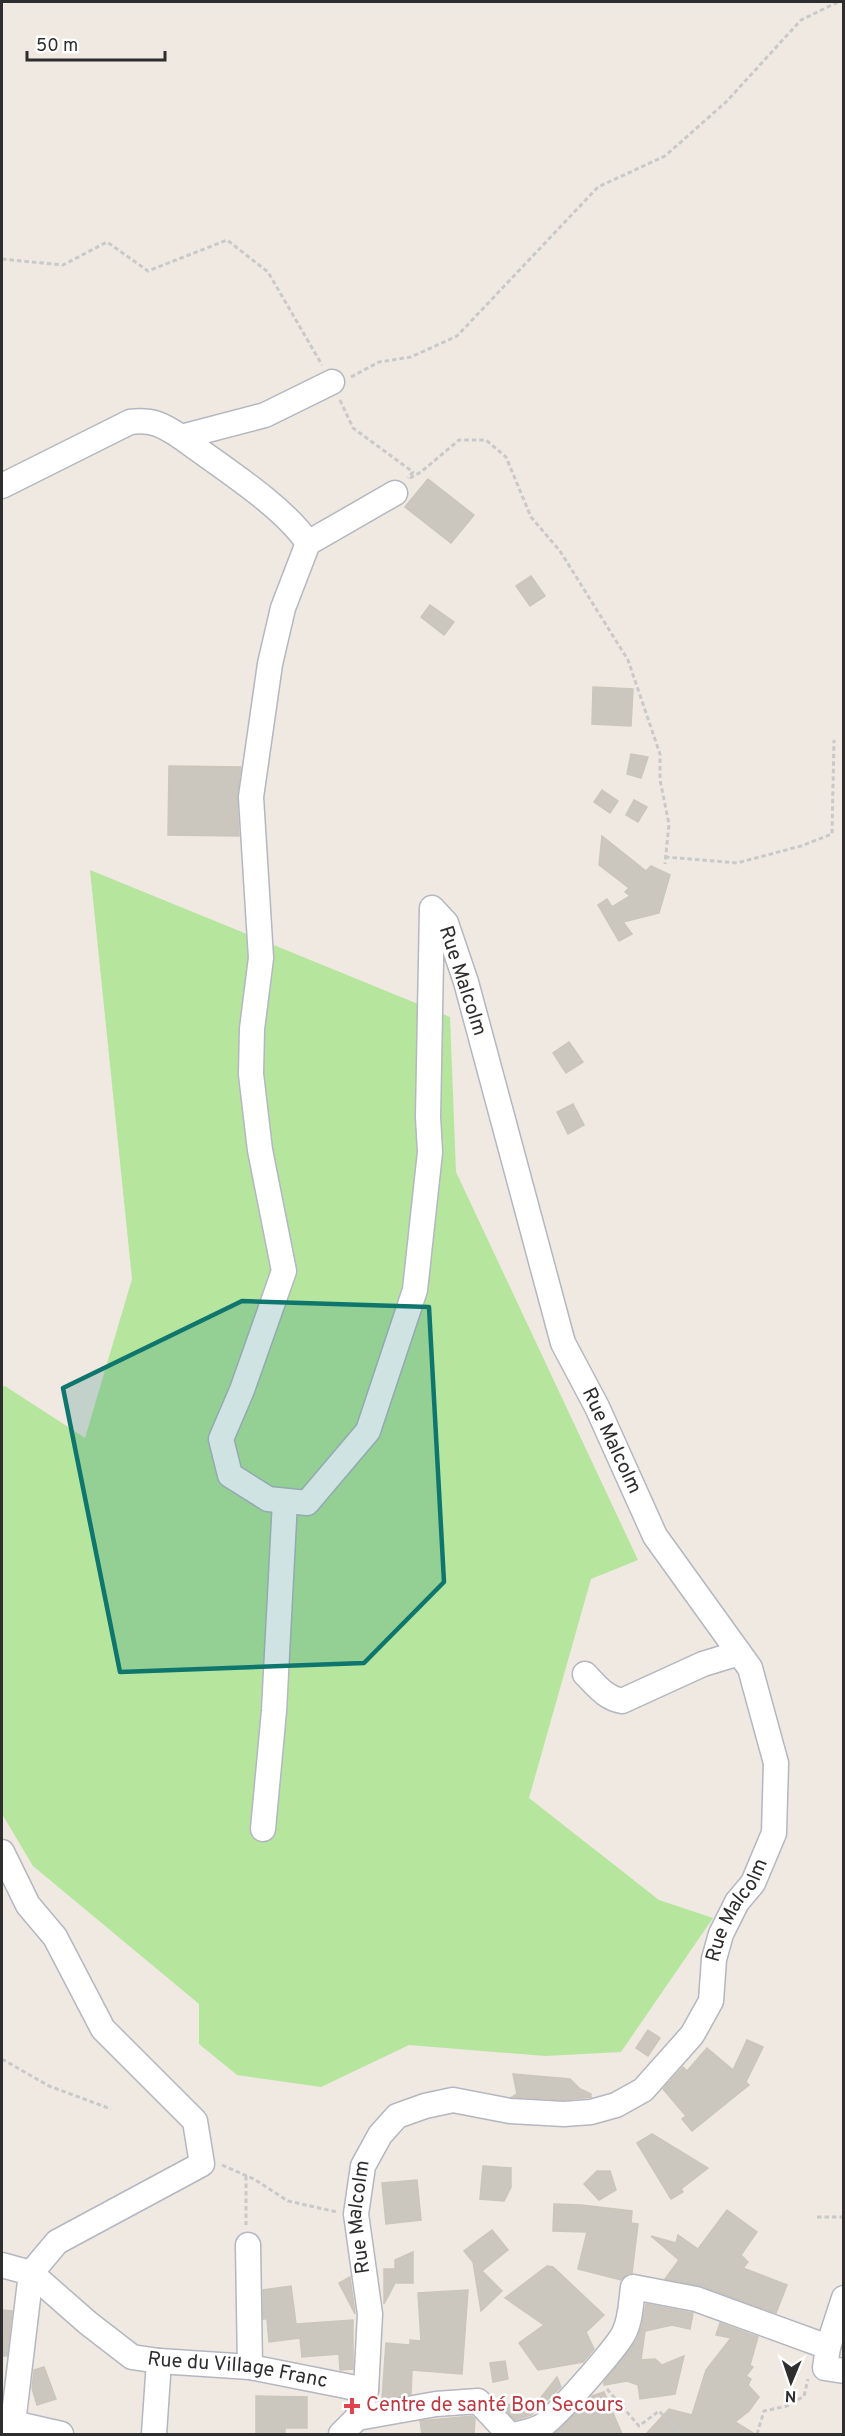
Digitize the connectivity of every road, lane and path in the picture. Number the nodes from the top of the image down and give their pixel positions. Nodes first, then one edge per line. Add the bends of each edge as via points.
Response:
1 (838, 2) edge
2 (2, 259) edge
3 (333, 382) junction
4 (181, 437) junction
5 (2, 486) edge
6 (394, 493) dead end
7 (308, 543) junction
8 (834, 741) dead end
9 (665, 857) junction
10 (664, 864) dead end
11 (285, 1501) junction
12 (740, 1653) junction
13 (585, 1674) dead end
14 (263, 1829) dead end
15 (2, 1852) edge
16 (2, 2059) edge
17 (111, 2109) dead end
18 (220, 2164) dead end
19 (246, 2176) junction
20 (356, 2214) junction
21 (817, 2217) dead end
22 (843, 2217) edge
23 (248, 2246) joint
24 (2, 2265) edge
25 (31, 2273) junction
26 (843, 2298) edge
27 (159, 2361) junction
28 (832, 2362) edge
29 (250, 2367) junction
30 (592, 2372) junction
31 (366, 2390) junction
32 (7, 2423) edge
33 (349, 2426) edge
34 (61, 2434) edge
35 (154, 2434) edge
36 (508, 2434) edge
37 (518, 2434) edge
38 (682, 2434) edge
39 (757, 2434) edge

1 - 3 path via 801,20 726,102 666,156 598,187 457,336 411,357 379,362
2 - 3 path via 63,265 107,242 148,271 227,240 268,272
3 - 4 street via 265,415
3 - 9 path via 352,428 413,472 405,480 421,472 459,440 486,440 507,457 531,517 560,551 628,660 660,754 660,780 669,824
4 - 5 street via 151,421 130,422
4 - 7 street via 279,511
6 - 7 street
7 - 11 street, Rue Malcolm via 283,608 270,664 251,797 261,958 251,1074 260,1150 284,1271 222,1439 230,1475 268,1499
8 - 9 path via 832,834 737,863
9 - 10 path
11 - 12 street, Rue Malcolm via 307,1503 368,1431 415,1290 430,1152 432,908 446,922 466,982 563,1343 597,1407 655,1536
11 - 14 street
12 - 13 street via 703,1664 622,1701 603,1693
12 - 20 street, Rue Malcolm via 750,1668 776,1763 774,1833 753,1883 737,1902 721,1934 714,1959 711,2001 692,2035 643,2090 616,2105 591,2112 510,2111 453,2100 397,2116 380,2135 363,2166
15 - 25 street via 28,1905 55,1937 103,2029 195,2121 202,2164 57,2242
16 - 17 path via 49,2086
18 - 19 path
19 - 20 path via 288,2201
19 - 23 path
20 - 31 street, Rue Malcolm via 370,2314
21 - 22 path
23 - 29 street
24 - 25 street
25 - 27 street, Rue du Village Franc via 132,2357
25 - 32 street
26 - 28 street
27 - 29 street, Rue du Village Franc
27 - 35 street
28 - 30 street via 696,2299 633,2287 624,2333
28 - 39 path via 812,2363 804,2396 787,2406 764,2410
29 - 31 street, Rue du Village Franc
30 - 37 street via 542,2427
30 - 38 path via 639,2426 658,2410
31 - 33 street, Rue Malcolm
32 - 34 street
33 - 36 street via 436,2404 478,2401

